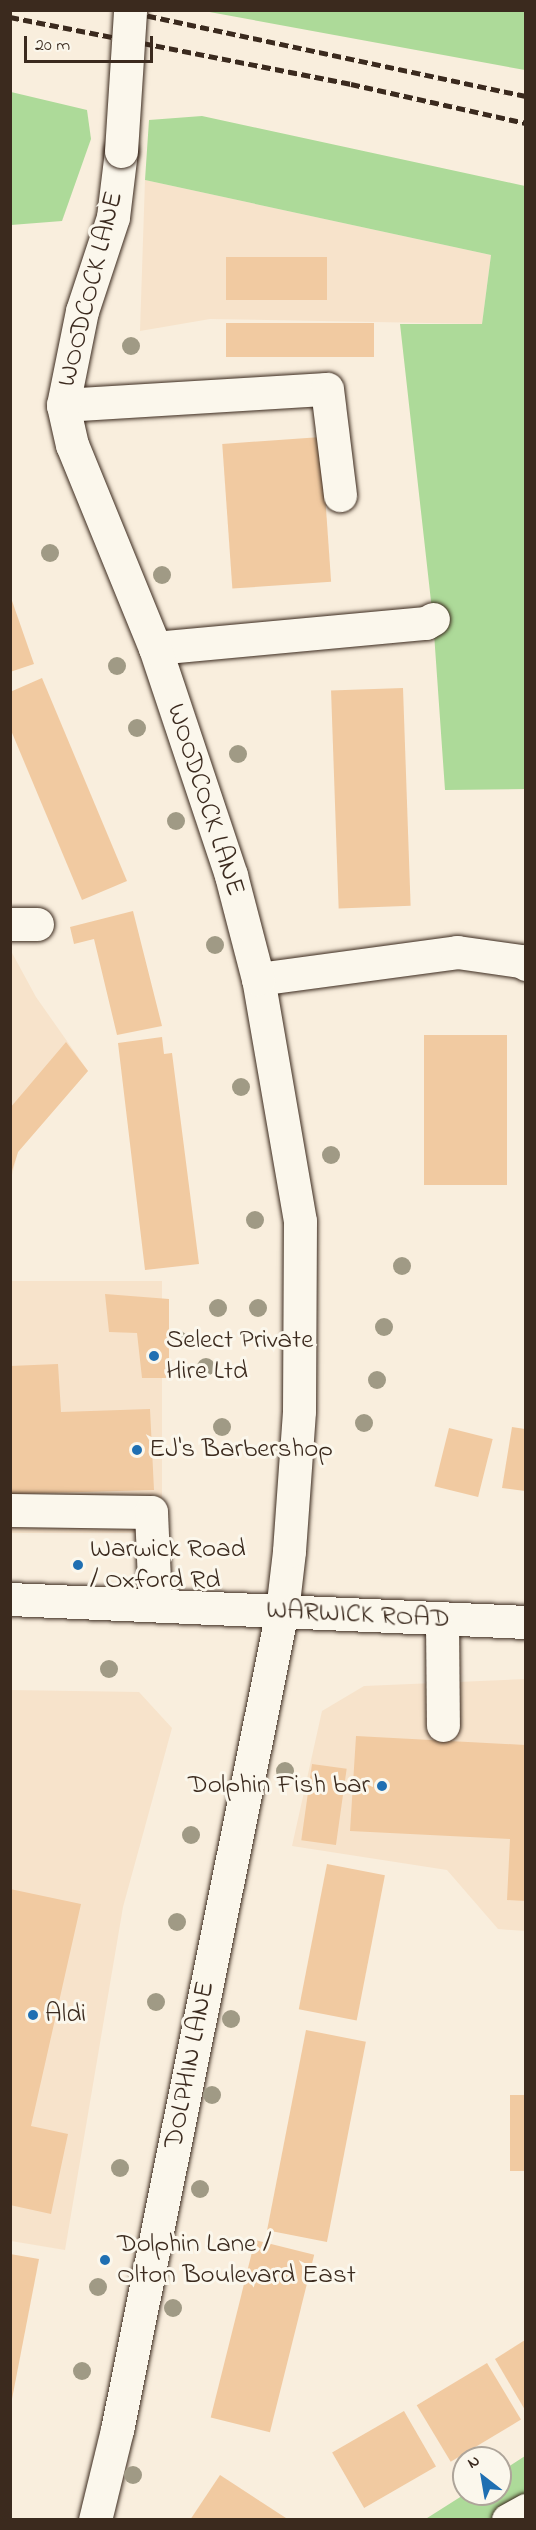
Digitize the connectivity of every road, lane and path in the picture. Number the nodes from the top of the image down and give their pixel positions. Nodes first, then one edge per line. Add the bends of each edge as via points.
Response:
1 (130, 10) edge
2 (63, 405) junction
3 (340, 495) dead end
4 (433, 619) dead end
5 (155, 648) junction
6 (525, 964) edge
7 (258, 979) junction
8 (10, 1510) edge
9 (10, 1599) edge
10 (155, 1605) junction
11 (282, 1611) junction
12 (442, 1619) junction
13 (525, 1622) edge
14 (443, 1725) dead end
15 (525, 2510) edge
16 (95, 2520) edge
17 (508, 2520) edge

1 - 2 main road, WOODCOCK LANE, bridge via 113,217 82,311
2 - 3 main road via 327,389
2 - 5 main road, WOODCOCK LANE via 72,446
4 - 5 main road via 426,623
5 - 7 main road, WOODCOCK LANE via 231,875
6 - 7 main road via 457,952
7 - 11 main road, WOODCOCK LANE via 300,1221 298,1412
8 - 10 main road via 151,1512
9 - 10 main road, WARWICK ROAD
10 - 11 main road, WARWICK ROAD
11 - 12 main road, WARWICK ROAD
11 - 16 main road, DOLPHIN LANE via 117,2430
12 - 13 main road, WARWICK ROAD
12 - 14 main road
15 - 17 main road

